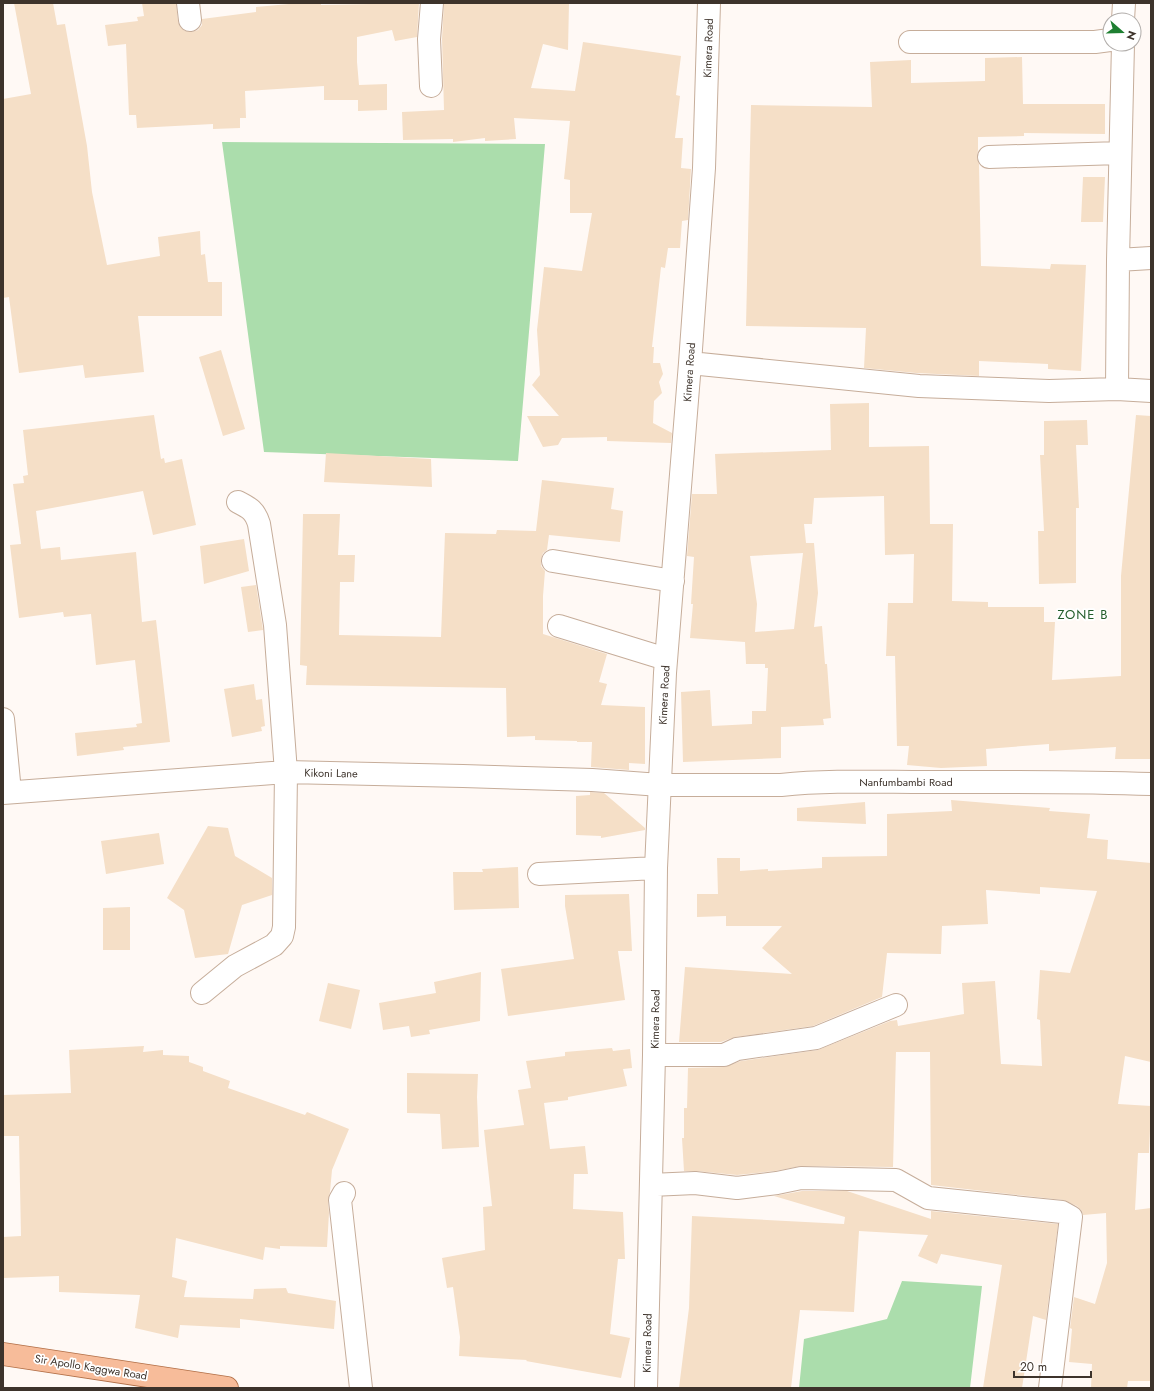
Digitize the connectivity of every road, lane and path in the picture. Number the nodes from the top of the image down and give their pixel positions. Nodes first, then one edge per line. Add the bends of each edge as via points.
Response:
1 (432, 3) edge
2 (709, 3) edge
3 (1102, 41) edge
4 (910, 42) dead end
5 (1123, 52) edge
6 (431, 86) dead end
7 (1120, 154) junction
8 (989, 157) dead end
9 (1151, 258) edge
10 (1118, 260) junction
11 (690, 363) junction
12 (1117, 389) junction
13 (1151, 391) edge
14 (238, 502) dead end
15 (553, 561) dead end
16 (672, 581) junction
17 (559, 626) dead end
18 (666, 659) junction
19 (3, 719) edge
20 (286, 772) junction
21 (1151, 784) edge
22 (660, 785) junction
23 (6, 792) edge
24 (656, 868) junction
25 (539, 874) dead end
26 (202, 994) dead end
27 (896, 1005) dead end
28 (654, 1055) junction
29 (651, 1185) junction
30 (344, 1193) dead end
31 (3, 1354) edge
32 (227, 1388) edge
33 (362, 1388) edge
34 (646, 1388) edge
35 (1050, 1388) edge

1 - 6 street via 428,38
2 - 11 street, Kimera Road via 704,168
3 - 4 street
5 - 7 street
7 - 8 street
7 - 10 street
9 - 10 street
10 - 12 street
11 - 12 street via 919,386 1049,391
11 - 16 street, Kimera Road
12 - 13 street
14 - 20 street via 249,507 259,524 275,625
15 - 16 street
16 - 18 street, Kimera Road
17 - 18 street
18 - 22 street, Kimera Road
19 - 23 street
20 - 22 street, Kikoni Lane via 584,780
20 - 23 street, Kikoni Lane
20 - 26 street via 282,936 274,945 235,966
21 - 22 street, Nanfumbambi Road via 913,782
22 - 24 street, Kimera Road
24 - 25 street
24 - 28 street, Kimera Road
27 - 28 street via 816,1038 737,1049 724,1055
28 - 29 street, Kimera Road
29 - 34 street, Kimera Road
29 - 35 street via 695,1183 737,1188 801,1178 896,1180 928,1198 1062,1212 1071,1217
30 - 33 street via 340,1200
31 - 32 main road, Sir Apollo Kaggwa Road

